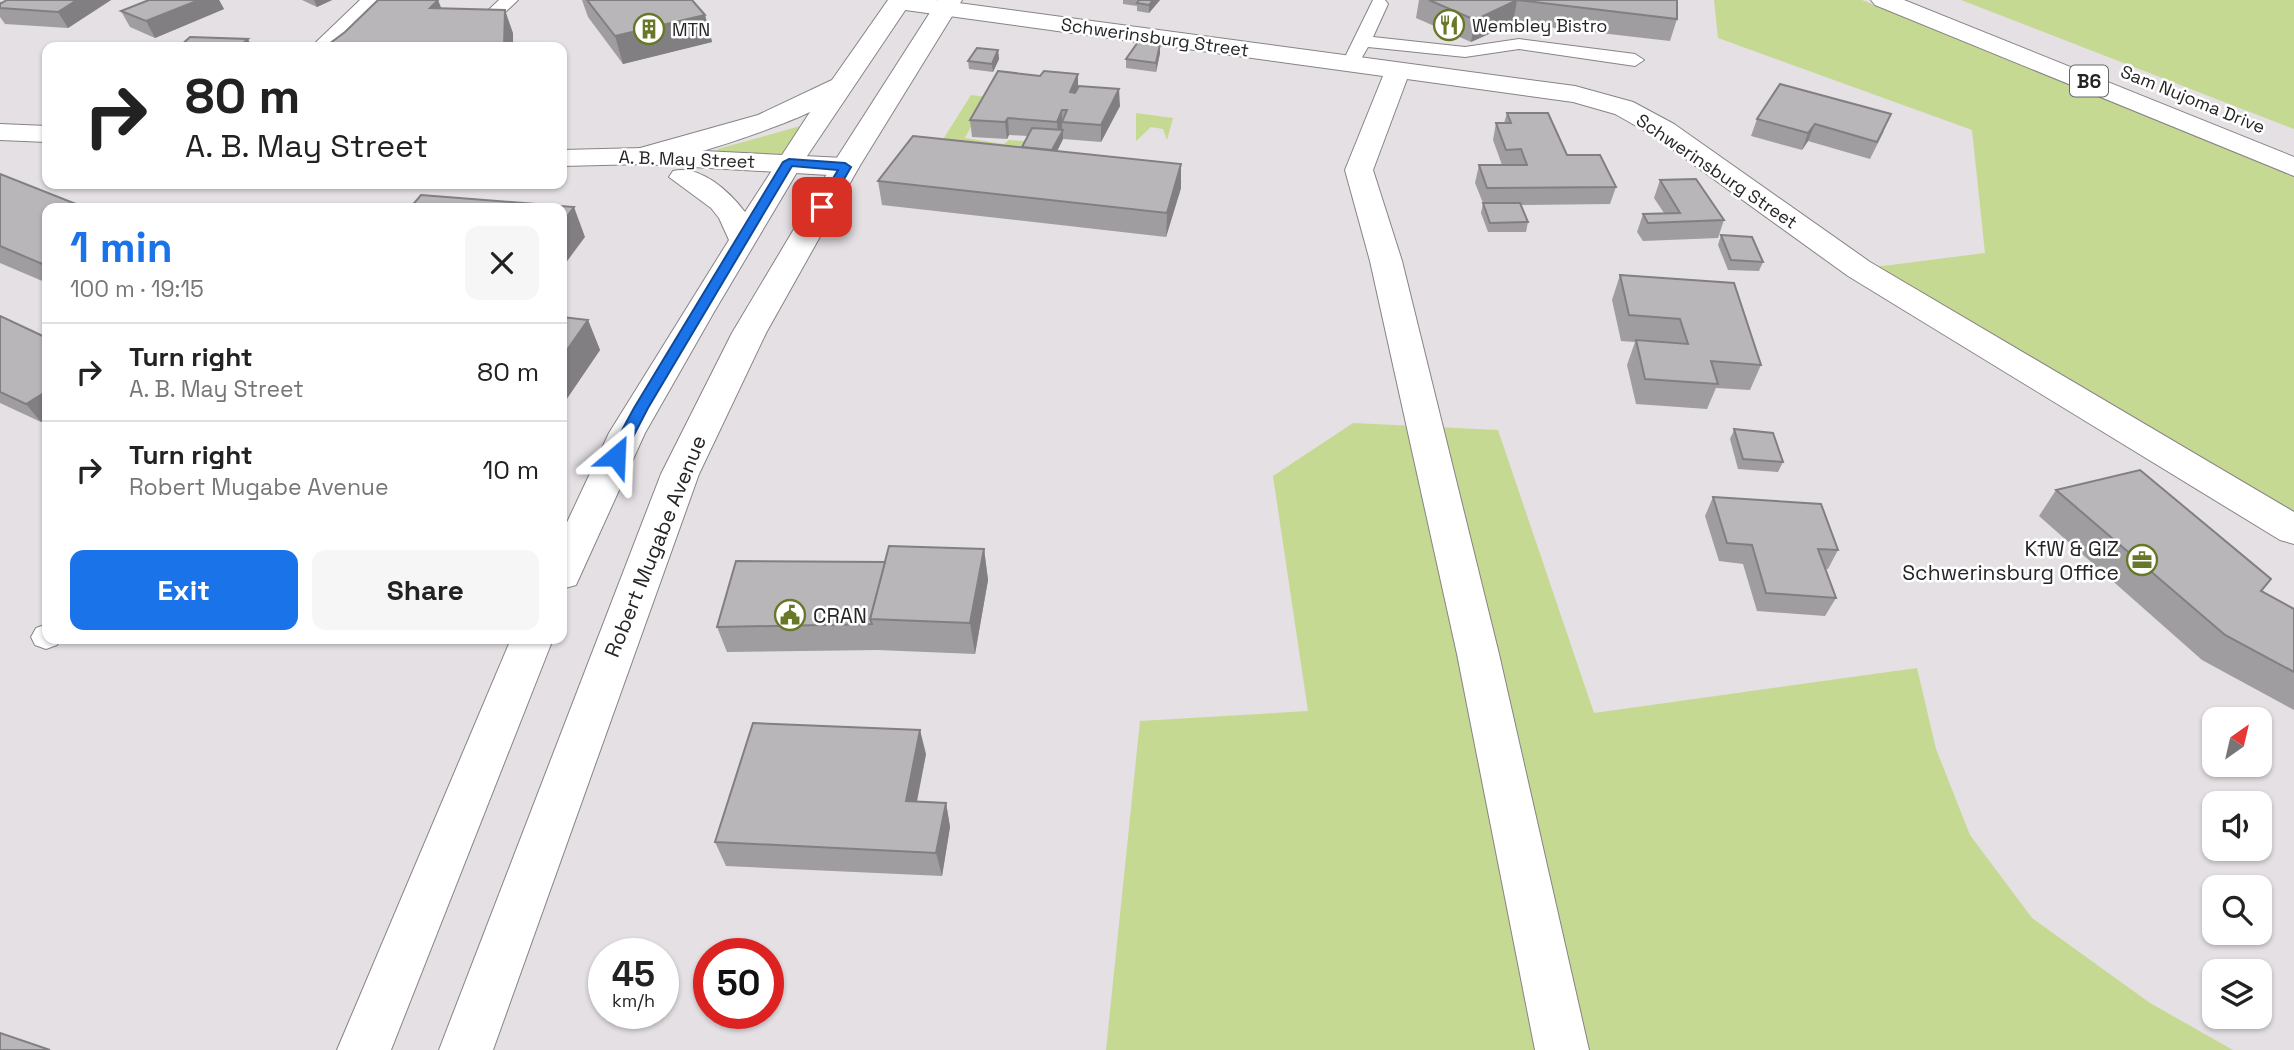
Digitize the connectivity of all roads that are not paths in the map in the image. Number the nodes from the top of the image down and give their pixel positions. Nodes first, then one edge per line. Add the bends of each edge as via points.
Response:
1 (509, 0) edge
2 (1883, 0) edge
3 (1935, 0) edge
4 (899, 1) edge
5 (379, 3) edge
6 (946, 4) edge
7 (1379, 4) dead end
8 (491, 16) edge
9 (329, 42) edge
10 (1355, 52) junction
11 (1634, 60) dead end
12 (2115, 68) dead end
13 (1398, 70) junction
14 (843, 83) junction
15 (0, 132) edge
16 (42, 134) edge
17 (643, 156) junction
18 (567, 158) edge
19 (567, 158) edge
20 (2294, 167) edge
21 (783, 173) junction
22 (683, 177) junction
23 (840, 177) junction
24 (744, 240) junction
25 (2294, 530) edge
26 (567, 563) edge
27 (530, 644) edge
28 (364, 1050) edge
29 (467, 1050) edge
30 (1562, 1050) edge

1 - 8 lane
2 - 20 main road, Sam Nujoma Drive / B6
3 - 12 main road, Sam Nujoma Drive / B6
4 - 6 main road, Schwerinsburg Street
4 - 14 main road
5 - 9 main road
6 - 10 main road, Schwerinsburg Street
6 - 23 main road, Robert Mugabe Avenue
7 - 10 lane
10 - 11 lane via 1455,52 1527,45
10 - 13 main road, Schwerinsburg Street
13 - 25 main road, Schwerinsburg Street via 1575,94 1624,108 1664,130 1859,269
13 - 30 main road via 1359,170 1386,261 1478,654
14 - 17 main road via 771,120
14 - 21 main road
15 - 16 main road
17 - 18 main road, A. B. May Street
17 - 21 main road, A. B. May Street
19 - 22 main road, A. B. May Street
21 - 22 main road, A. B. May Street
21 - 23 main road, A. B. May Street
21 - 24 main road
22 - 24 main road via 722,202 736,217
23 - 29 main road, Robert Mugabe Avenue via 749,333 680,474
24 - 26 main road via 627,433
27 - 28 main road

